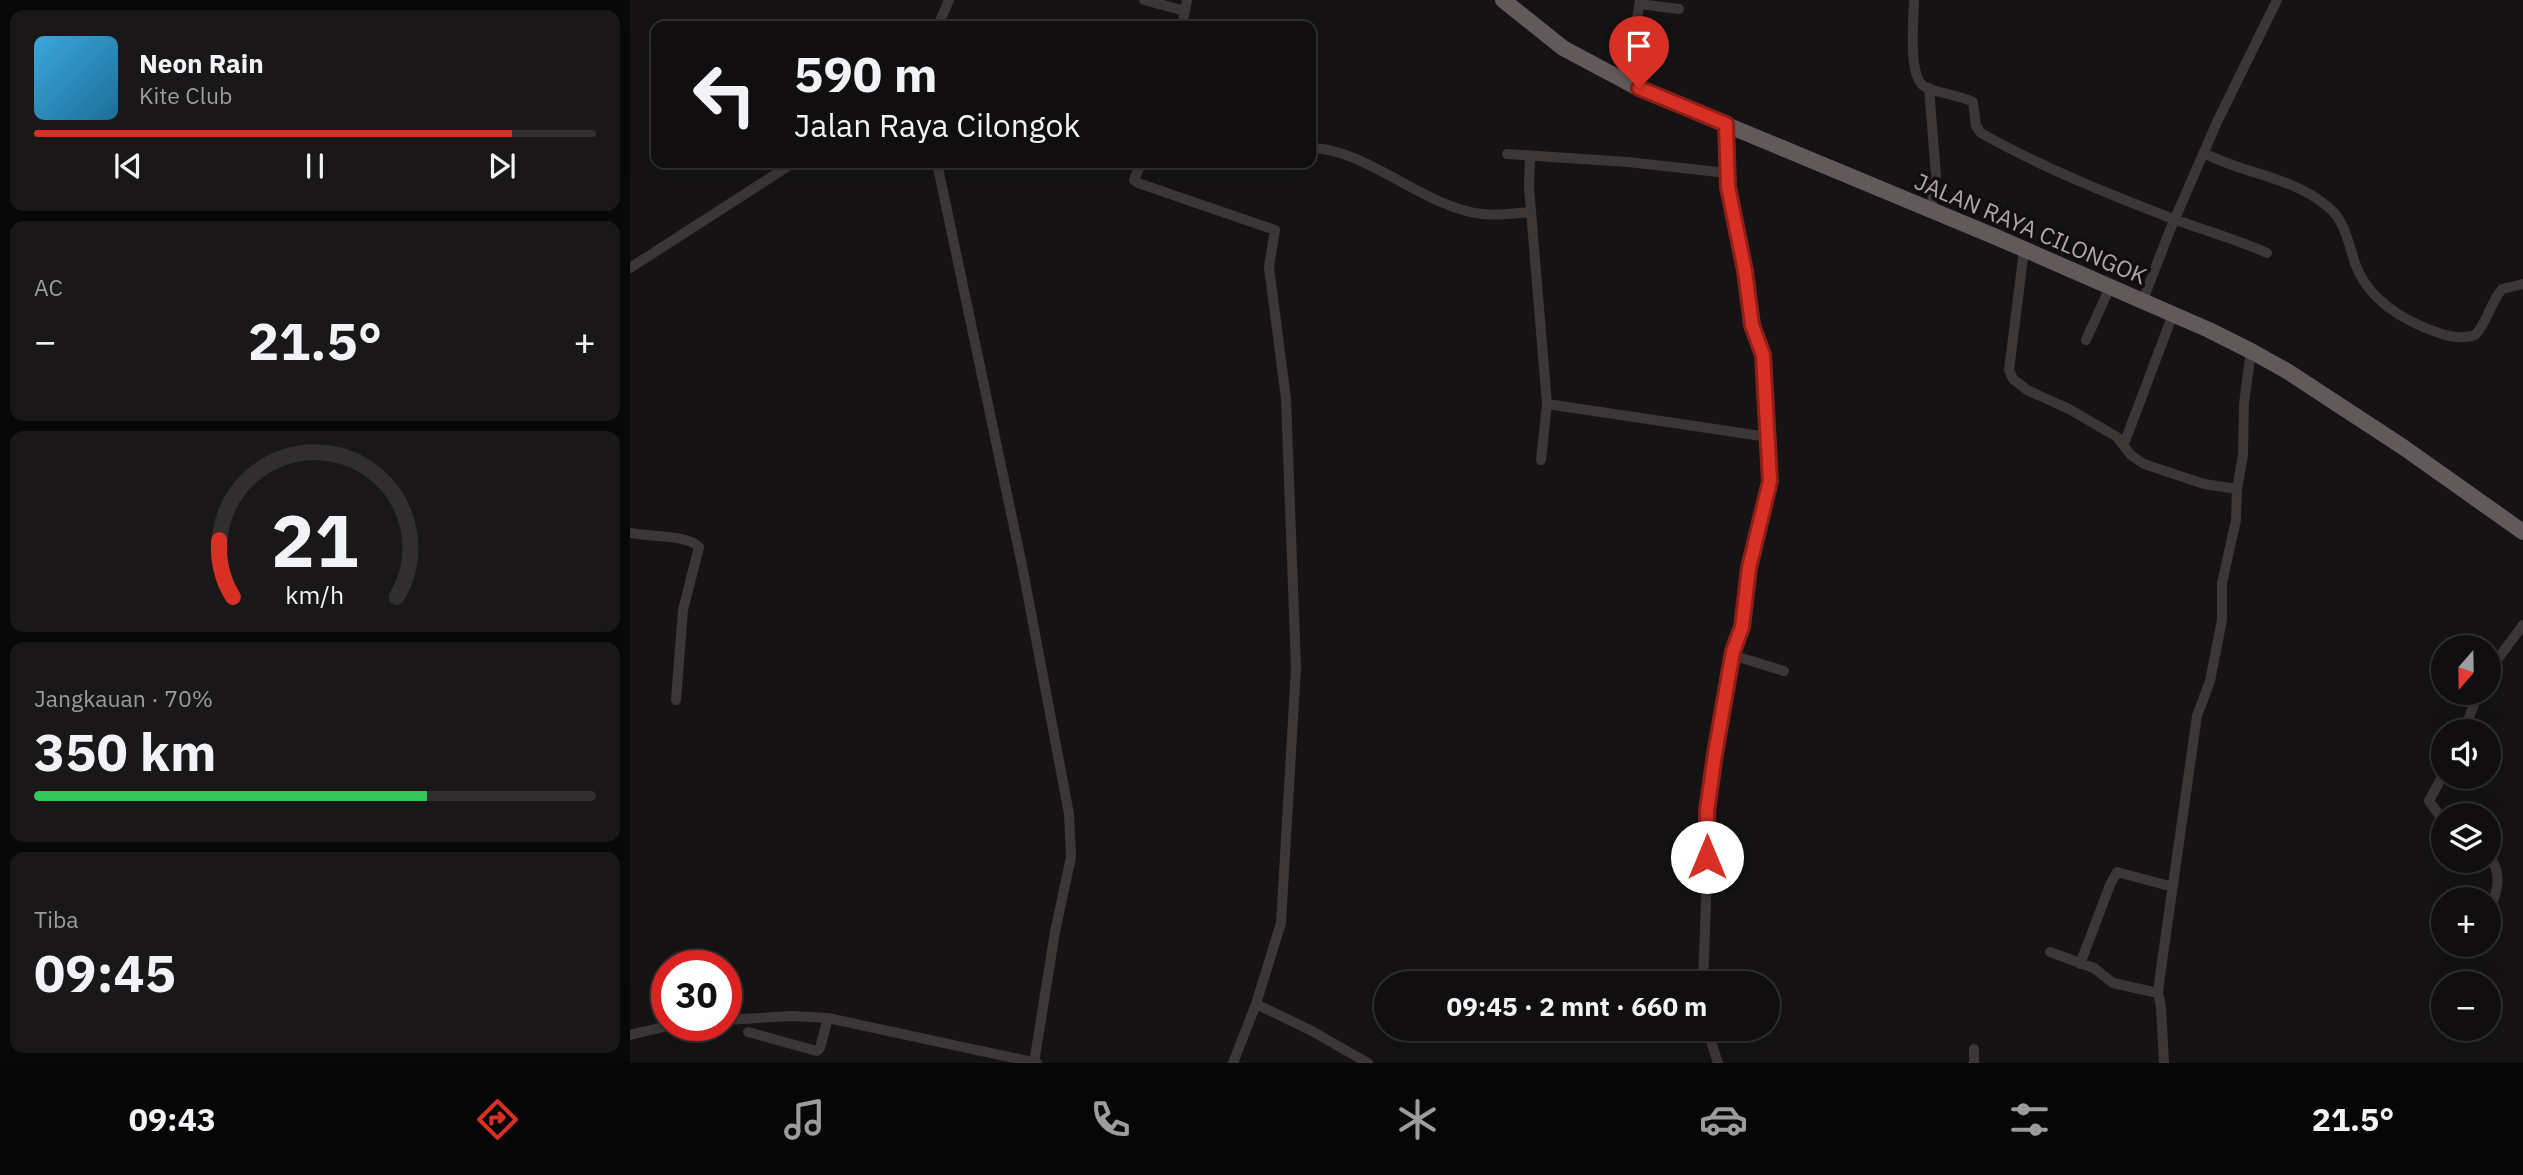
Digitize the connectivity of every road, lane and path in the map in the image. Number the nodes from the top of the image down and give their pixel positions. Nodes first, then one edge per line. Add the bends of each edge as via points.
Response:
1 (949, 0) edge
2 (1144, 0) edge
3 (1503, 0) edge
4 (1914, 0) edge
5 (2277, 0) edge
6 (1640, 2) edge
7 (1186, 5) edge
8 (1679, 9) dead end
9 (940, 21) edge
10 (1622, 78) junction
11 (1929, 88) junction
12 (1726, 124) junction
13 (1316, 149) edge
14 (2204, 153) junction
15 (1507, 154) dead end
16 (1530, 156) junction
17 (785, 168) edge
18 (938, 168) edge
19 (1139, 168) edge
20 (1727, 173) junction
21 (1931, 209) junction
22 (1531, 212) junction
23 (2174, 219) junction
24 (2024, 250) junction
25 (2267, 253) dead end
26 (630, 268) edge
27 (2523, 284) edge
28 (2110, 287) junction
29 (2143, 300) junction
30 (2174, 314) junction
31 (2086, 340) dead end
32 (2251, 351) junction
33 (1547, 404) junction
34 (1768, 437) junction
35 (2124, 444) junction
36 (1541, 460) dead end
37 (2237, 489) junction
38 (2523, 532) edge
39 (630, 533) edge
40 (2523, 625) edge
41 (1732, 655) junction
42 (2501, 655) edge
43 (1784, 671) dead end
44 (676, 700) dead end
45 (2173, 887) junction
46 (2050, 952) dead end
47 (2080, 964) junction
48 (1703, 971) edge
49 (2158, 993) junction
50 (1256, 1003) junction
51 (828, 1018) junction
52 (742, 1019) edge
53 (651, 1030) edge
54 (748, 1032) dead end
55 (630, 1035) edge
56 (1711, 1041) edge
57 (1974, 1049) dead end
58 (1035, 1063) edge
59 (1233, 1063) edge
60 (1368, 1063) edge
61 (1718, 1063) edge
62 (1974, 1063) edge
63 (2164, 1063) edge

1 - 9 street
2 - 7 street
3 - 10 highway, JALAN RAYA CILONGOK via 1563,48
4 - 11 street via 1913,66
5 - 14 street
6 - 8 street
6 - 10 street
10 - 12 highway, JALAN RAYA CILONGOK
11 - 21 street via 1936,175
11 - 23 street via 1971,101 1978,130 2027,158
12 - 20 street
12 - 21 highway, JALAN RAYA CILONGOK
13 - 22 street via 1343,154 1420,193 1469,211 1498,215
14 - 23 street
14 - 27 street via 2267,174 2326,205 2345,230 2356,267 2377,300 2431,330 2455,338 2475,335 2502,289
15 - 16 street
16 - 20 street
16 - 22 street
17 - 26 street
18 - 58 street via 1020,553 1069,814 1071,857
19 - 50 street via 1134,180 1138,183 1275,230 1269,267 1286,399 1296,668 1283,910
20 - 34 street via 1752,325 1763,355
21 - 24 highway, JALAN RAYA CILONGOK
22 - 33 street
23 - 25 street
23 - 29 street
24 - 28 highway, JALAN RAYA CILONGOK
24 - 35 street via 2009,370 2013,379 2026,390 2092,421
28 - 29 highway, JALAN RAYA CILONGOK
28 - 31 street
29 - 30 highway, JALAN RAYA CILONGOK
30 - 32 highway, JALAN RAYA CILONGOK
30 - 35 street
32 - 37 street
32 - 38 highway, JALAN RAYA CILONGOK via 2403,447
33 - 34 street
33 - 36 street
34 - 41 street via 1770,481 1749,568 1742,627
35 - 37 street via 2144,464 2204,484
37 - 45 street via 2236,520 2222,583 2222,620 2210,681 2197,716
39 - 44 street via 684,540 699,547 683,610
40 - 42 street
41 - 43 street
41 - 48 street via 1707,811
45 - 47 street via 2118,872
45 - 49 street
46 - 47 street
47 - 49 street via 2097,969 2113,983
49 - 63 street
50 - 59 street
50 - 60 street
51 - 52 street
51 - 54 street via 817,1051
51 - 58 street
53 - 55 street
56 - 61 street
57 - 62 street

